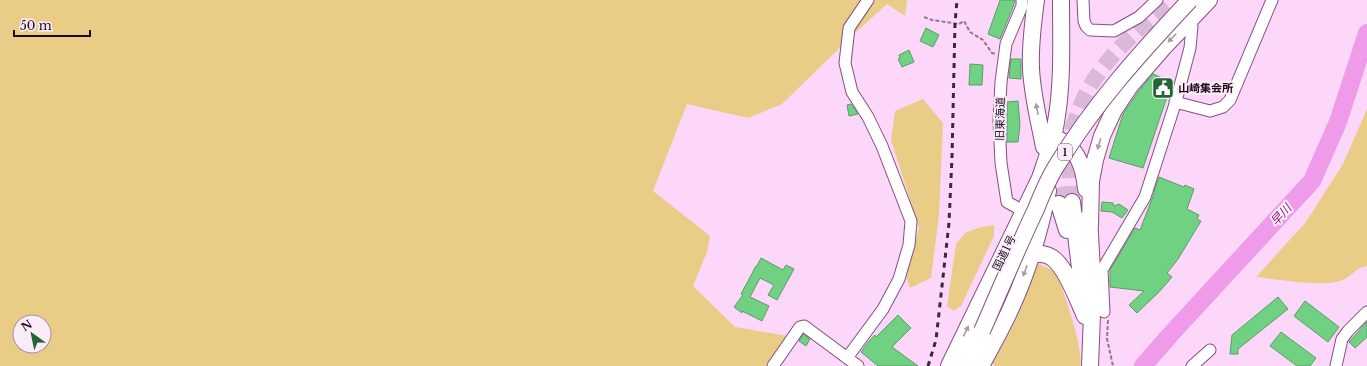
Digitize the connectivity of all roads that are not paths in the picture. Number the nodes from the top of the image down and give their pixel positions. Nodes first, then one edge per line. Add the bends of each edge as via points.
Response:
1 (868, 0) edge
2 (1022, 0) edge
3 (1036, 0) edge
4 (1061, 0) edge
5 (1082, 0) edge
6 (1158, 0) edge
7 (1190, 0) edge
8 (1209, 0) edge
9 (1272, 0) edge
10 (1192, 26) dead end
11 (1175, 102) junction
12 (1049, 142) junction
13 (1066, 203) tunnel mouth
14 (1024, 212) junction
15 (1042, 221) junction
16 (1090, 226) junction
17 (1032, 254) junction
18 (1104, 312) road end
19 (1367, 312) edge
20 (1085, 316) junction
21 (1210, 350) dead end
22 (847, 358) junction
23 (1090, 362) edge
24 (773, 366) edge
25 (858, 366) edge
26 (949, 366) edge
27 (964, 366) edge
28 (981, 366) edge
29 (1192, 366) edge
30 (1336, 366) edge

1 - 22 street via 849,28 845,63 852,92 882,146 911,221 909,245 899,279 882,309
2 - 14 street, 旧東海道 via 1022,6 1006,44 999,121 1001,163 1007,202
12 -> 3 highway, 1 via 1034,96 1031,68
4 - 12 highway, 国道1号 / 1 via 1058,102
5 - 6 street via 1084,21 1090,30 1114,31 1139,17
7 - 27 highway, 1, bridge via 1104,97 1056,166
8 -> 16 highway, 1 via 1135,80 1114,110 1095,160 1091,181
9 - 11 street via 1230,100 1223,107 1210,110
10 - 11 street via 1190,48
11 - 18 street via 1145,197 1102,270
12 - 14 highway, 国道1号 / 1 via 1040,178
12 - 15 highway, 国道1号 / 1 via 1052,168
12 - 16 highway, 1 via 1067,144 1082,166
13 - 20 highway, 1 via 1080,268
14 - 15 street, 旧東海道
26 -> 14 highway, 国道1号 / 1
15 - 17 highway, 国道1号 / 1
16 - 23 highway, 1 via 1093,289
17 - 20 highway, 1 via 1047,255 1055,260 1073,289
17 -> 28 highway, 国道1号 / 1 via 1011,308
19 - 30 street via 1342,340
20 - 23 highway, 1
21 - 29 street
22 - 24 street via 804,326 800,327
22 - 25 street

